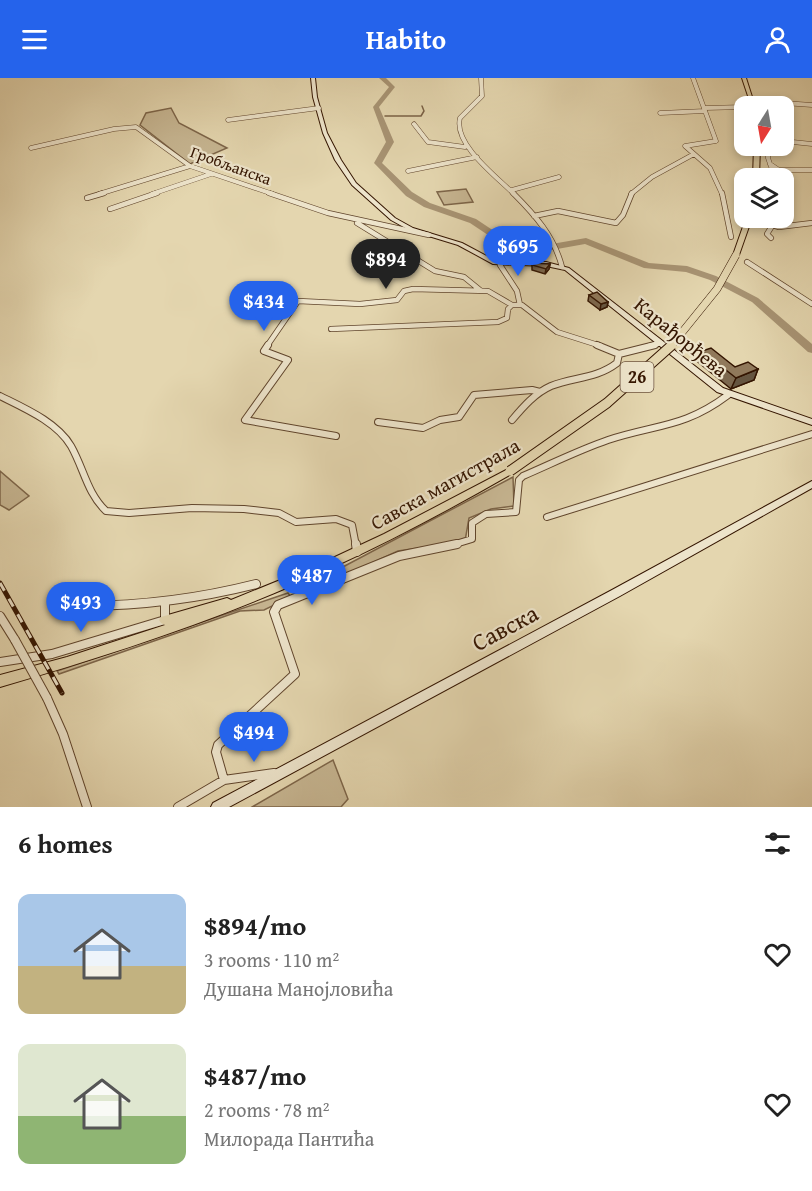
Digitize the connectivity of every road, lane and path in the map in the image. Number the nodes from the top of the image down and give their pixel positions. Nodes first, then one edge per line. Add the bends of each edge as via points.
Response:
1 (313, 78) edge
2 (481, 78) edge
3 (693, 78) edge
4 (744, 78) edge
5 (749, 96) edge
6 (794, 104) edge
7 (812, 105) edge
8 (319, 108) junction
9 (734, 108) edge
10 (705, 110) junction
11 (660, 112) dead end
12 (228, 120) dead end
13 (414, 124) dead end
14 (794, 142) edge
15 (812, 144) edge
16 (465, 147) junction
17 (31, 148) dead end
18 (694, 154) junction
19 (769, 156) edge
20 (477, 157) junction
21 (770, 164) junction
22 (190, 166) junction
23 (772, 168) edge
24 (812, 170) edge
25 (408, 171) dead end
26 (212, 174) junction
27 (559, 177) dead end
28 (512, 190) junction
29 (87, 198) dead end
30 (110, 209) dead end
31 (534, 216) junction
32 (357, 222) junction
33 (812, 223) edge
34 (794, 225) edge
35 (745, 228) edge
36 (770, 228) edge
37 (429, 235) junction
38 (731, 237) dead end
39 (771, 238) dead end
40 (747, 262) dead end
41 (500, 264) junction
42 (562, 267) junction
43 (481, 290) junction
44 (812, 304) edge
45 (512, 305) junction
46 (520, 305) junction
47 (331, 329) dead end
48 (661, 344) junction
49 (619, 354) junction
50 (540, 392) junction
51 (728, 395) junction
52 (0, 396) edge
53 (512, 420) dead end
54 (378, 422) dead end
55 (812, 422) edge
56 (812, 434) edge
57 (336, 436) dead end
58 (812, 484) edge
59 (548, 517) dead end
60 (357, 552) junction
61 (256, 584) dead end
62 (244, 601) junction
63 (165, 602) junction
64 (55, 605) dead end
65 (0, 616) edge
66 (165, 620) junction
67 (0, 662) edge
68 (0, 681) edge
69 (277, 774) junction
70 (224, 780) junction
71 (87, 807) edge
72 (178, 807) edge
73 (217, 807) edge

1 - 8 street
2 - 16 street via 483,96 459,119 458,129
3 - 10 street
4 - 5 main road
6 - 7 street
8 - 12 street
8 - 37 street via 327,137 354,184 397,222
9 - 10 street
10 - 11 street
10 - 18 street via 716,141 686,146
13 - 16 street via 428,142
14 - 15 street
16 - 20 street
17 - 22 street, Гробљанска via 136,127
18 - 31 street via 642,183 628,197 625,215 616,223 561,211
18 - 38 street via 712,169 721,190
19 - 21 street
20 - 25 street
20 - 28 street
21 - 23 street
21 - 24 street via 779,170
22 - 26 street, Гробљанска
22 - 29 street
26 - 30 street
26 - 32 street, Гробљанска
27 - 28 street
28 - 31 street
31 - 42 street via 559,249
32 - 37 street, Гробљанска
32 - 43 street via 435,271 464,277
33 - 34 street
35 - 60 main road, Савска магистрала / 26, bridge via 736,255 708,303 647,368 582,422 510,471
36 - 39 street via 767,234
37 - 41 street via 460,244
40 - 44 street
41 - 42 street, Карађорђева
41 - 46 street via 517,291
42 - 48 street, Карађорђева
43 - 45 street
43 - 57 street via 404,291 397,300 360,304 298,302 264,351 288,360 246,417 249,421
45 - 46 street
45 - 47 street via 507,318 498,322
46 - 49 street via 557,332
48 - 49 street
48 - 51 street, Карађорђева
49 - 50 street via 617,363 602,374 557,383
50 - 53 street
50 - 54 street via 474,395 457,418 423,428
51 - 55 street, Карађорђева
51 - 70 street via 708,411 681,424 607,441 523,476 519,480 516,512 493,513 474,520 472,538 467,542 399,556 278,605 274,612 295,674 218,745 216,752
52 - 60 street via 67,440 88,487 106,511 244,509 279,513 296,522 336,519 352,525
56 - 59 street
58 - 69 street, Савска
60 - 62 main road, Савска магистрала / 26
61 - 63 street
62 - 66 main road
62 - 68 main road, Савска магистрала / 26 via 126,643
63 - 64 street via 98,608
63 - 66 street
65 - 71 street, bridge via 47,698
66 - 67 street via 74,648
69 - 70 street
69 - 73 street, Савска
70 - 72 street

